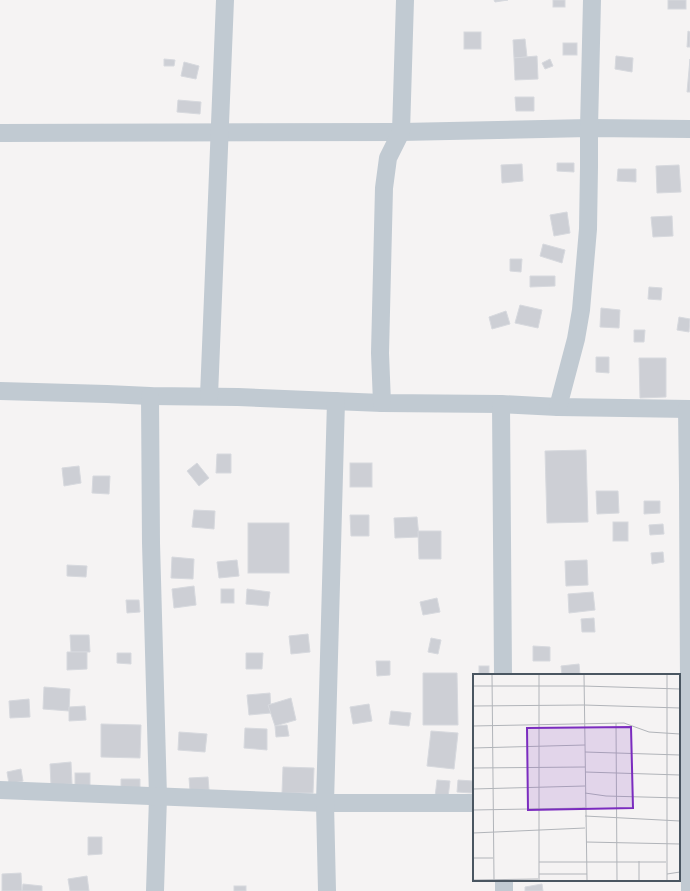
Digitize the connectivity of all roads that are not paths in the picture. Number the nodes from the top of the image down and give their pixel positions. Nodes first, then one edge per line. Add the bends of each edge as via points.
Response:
1 (224, 0) edge
2 (405, 0) edge
3 (592, 0) edge
4 (589, 128) junction
5 (690, 129) edge
6 (0, 132) edge
7 (401, 132) junction
8 (219, 133) junction
9 (0, 391) edge
10 (150, 396) junction
11 (209, 396) junction
12 (336, 401) junction
13 (382, 403) junction
14 (501, 404) junction
15 (558, 407) junction
16 (688, 409) edge
17 (503, 674) edge
18 (0, 790) edge
19 (158, 797) junction
20 (686, 800) edge
21 (325, 803) junction
22 (473, 803) edge
23 (155, 891) edge
24 (327, 891) edge
25 (690, 891) edge

1 - 8 street
2 - 7 street
3 - 4 street
4 - 5 street
4 - 7 street
4 - 15 street via 588,229 581,310
6 - 8 street
7 - 8 street
7 - 13 street via 388,158 384,188 380,353
8 - 11 street
9 - 10 street
10 - 11 street
10 - 19 street
11 - 12 street
12 - 13 street
12 - 21 street
13 - 14 street
14 - 15 street
14 - 17 street
15 - 16 street
16 - 20 street
18 - 19 street
19 - 21 street
19 - 23 street
20 - 25 street
21 - 22 street
21 - 24 street

